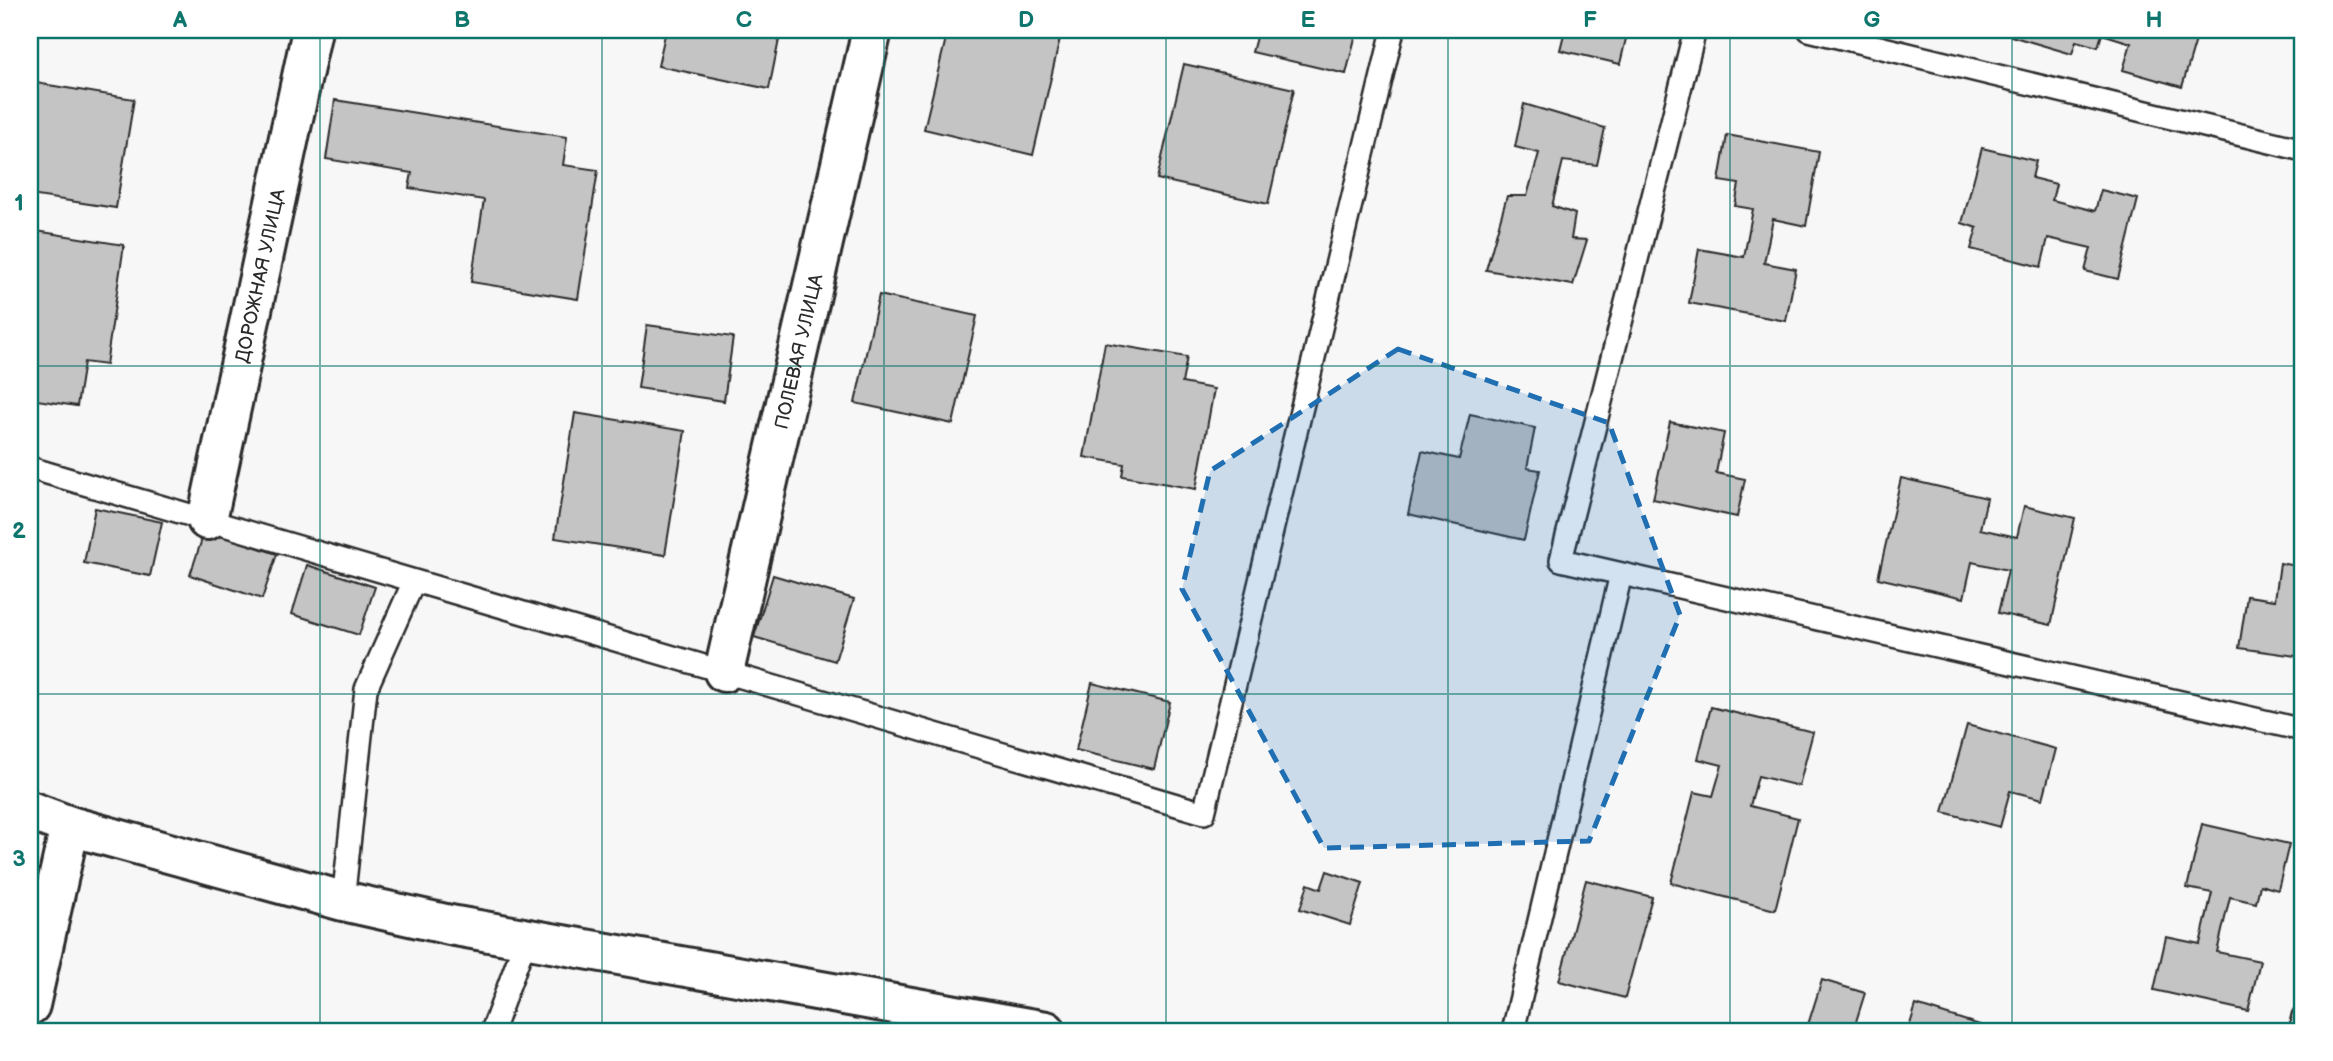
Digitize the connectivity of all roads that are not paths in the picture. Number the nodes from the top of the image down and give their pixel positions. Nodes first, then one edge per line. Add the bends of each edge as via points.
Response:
1 (312, 30) edge
2 (872, 30) edge
3 (1393, 30) edge
4 (1695, 30) edge
5 (1809, 30) edge
6 (2303, 150) edge
7 (30, 468) edge
8 (207, 520) junction
9 (1621, 574) junction
10 (414, 581) junction
11 (724, 672) junction
12 (2303, 730) edge
13 (30, 811) edge
14 (70, 826) junction
15 (343, 901) junction
16 (526, 939) junction
17 (30, 1005) edge
18 (2303, 1017) edge
19 (492, 1031) edge
20 (1046, 1031) edge
21 (1513, 1031) edge
22 (2300, 1031) edge

1 - 8 street, ДОРОЖНАЯ УЛИЦА
2 - 11 street, ПОЛЕВАЯ УЛИЦА
3 - 11 lane via 1204,813
4 - 9 lane via 1561,561
5 - 6 lane
7 - 8 lane
8 - 10 lane
9 - 12 lane
9 - 21 lane
10 - 11 lane
10 - 15 lane via 366,690
13 - 14 street
14 - 15 street
14 - 17 street
15 - 16 street
16 - 19 lane
16 - 20 street
18 - 22 lane

